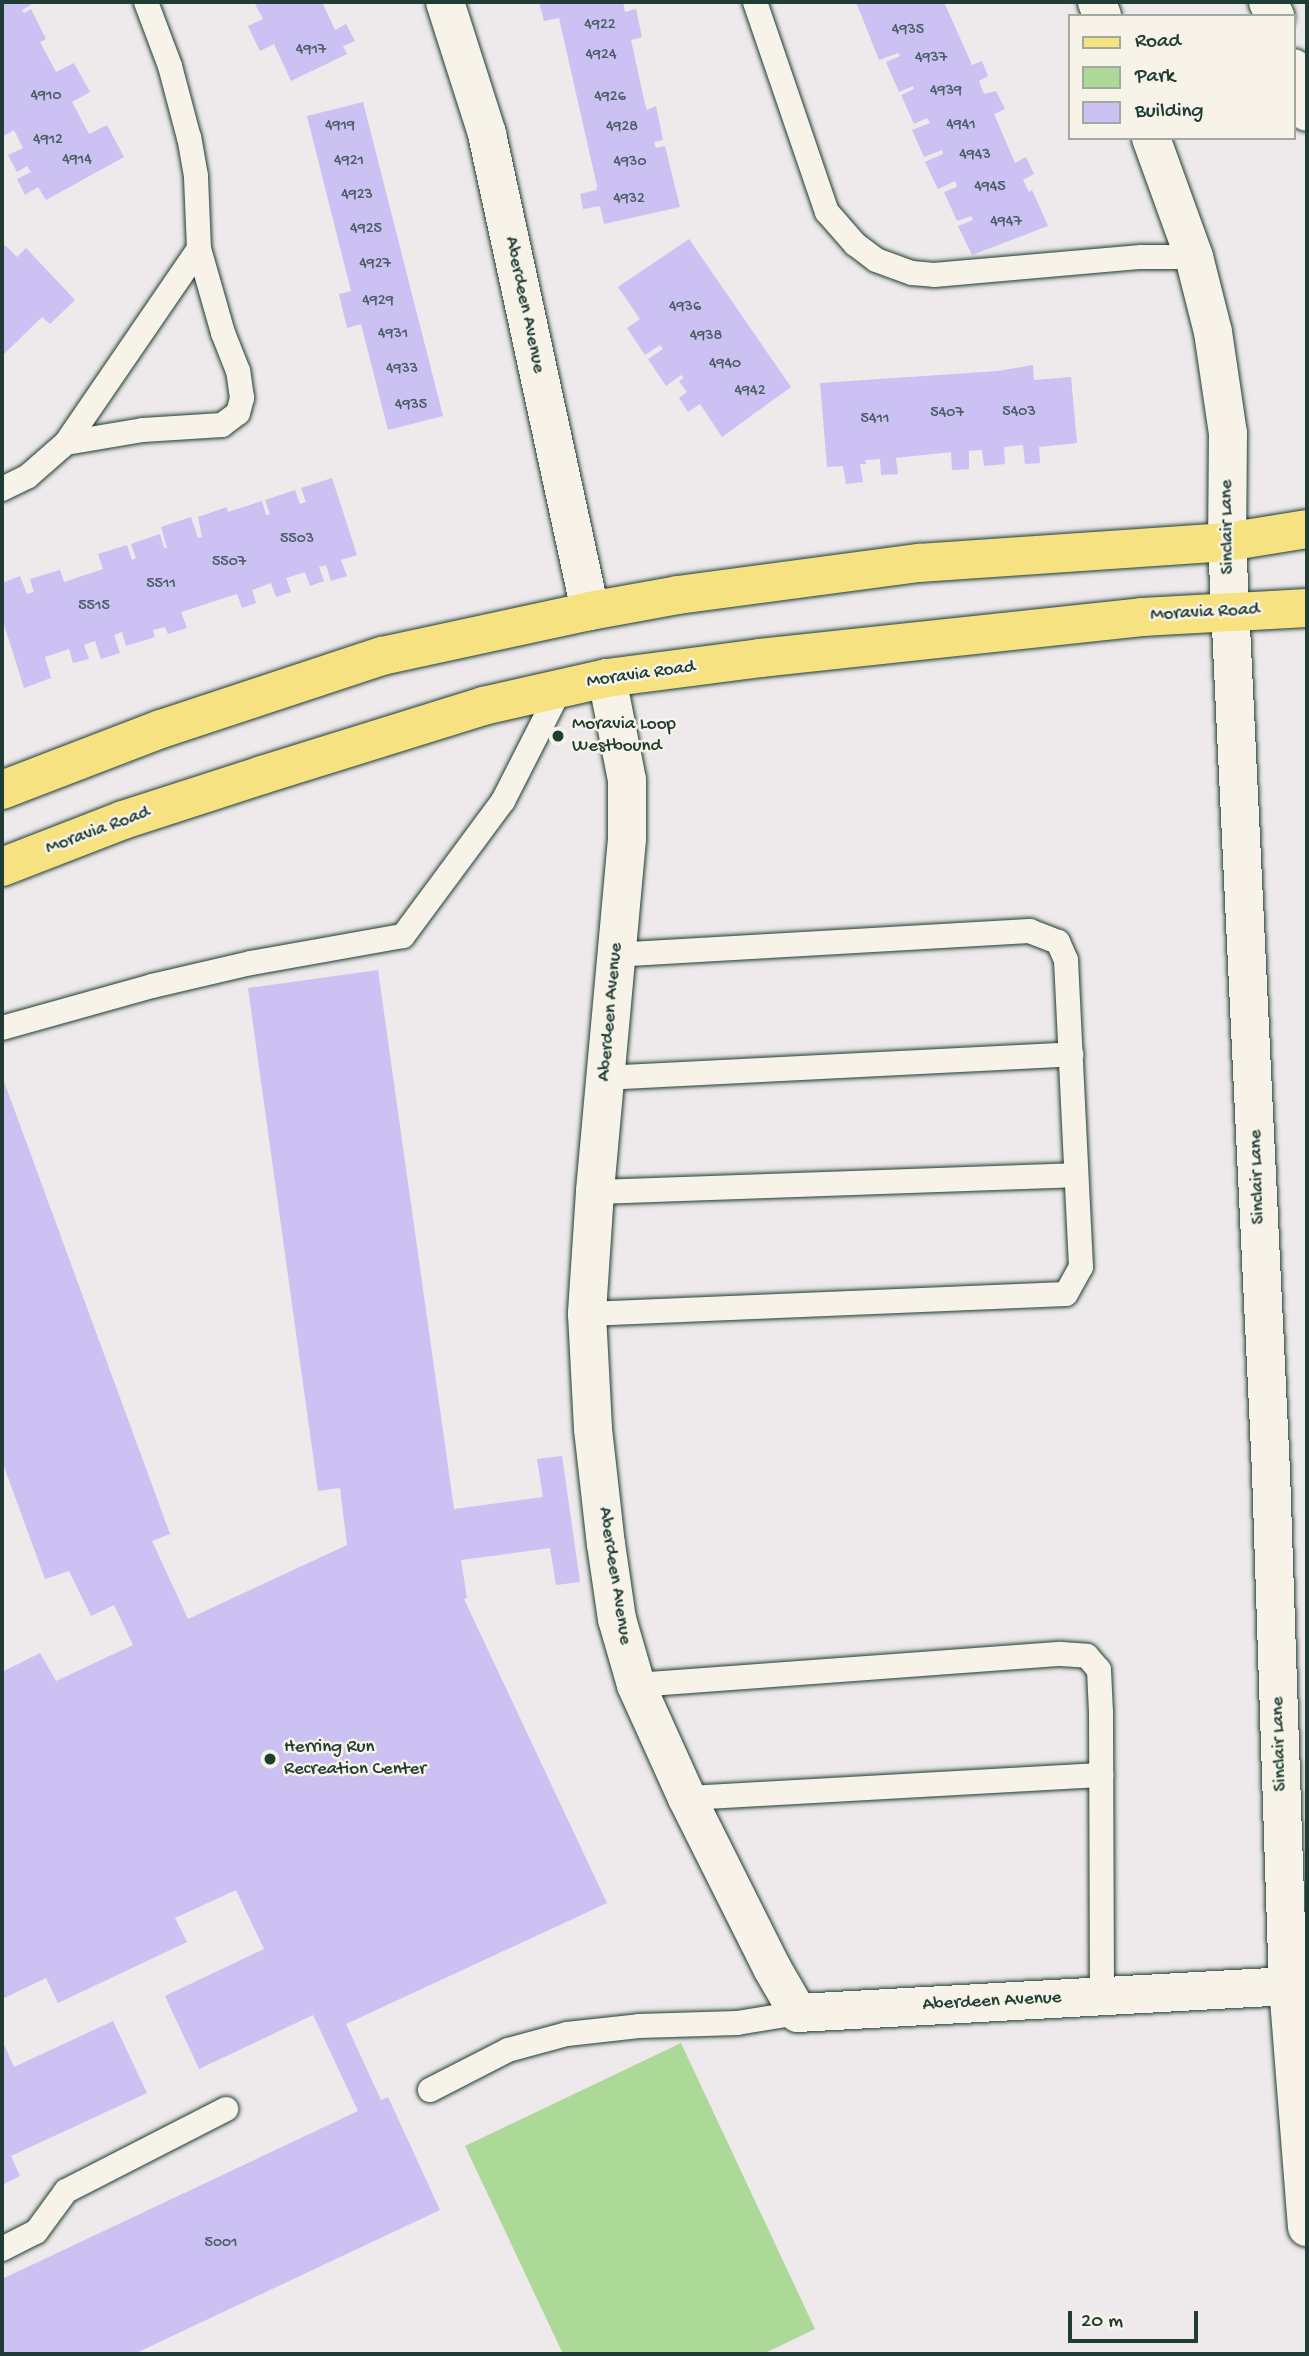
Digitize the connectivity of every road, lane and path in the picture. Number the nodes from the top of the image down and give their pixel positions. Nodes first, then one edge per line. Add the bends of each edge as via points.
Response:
1 (146, 2) edge
2 (445, 2) edge
3 (755, 2) edge
4 (1295, 74) edge
5 (1307, 112) edge
6 (1152, 140) edge
7 (199, 249) junction
8 (1194, 257) junction
9 (66, 443) junction
10 (2, 489) edge
11 (1307, 529) edge
12 (1227, 542) junction
13 (1307, 608) edge
14 (590, 611) junction
15 (1230, 612) junction
16 (607, 678) junction
17 (561, 687) junction
18 (2, 790) edge
19 (2, 867) edge
20 (616, 955) junction
21 (2, 1028) edge
22 (1070, 1054) junction
23 (605, 1078) junction
24 (1076, 1175) junction
25 (595, 1192) junction
26 (587, 1314) junction
27 (636, 1685) junction
28 (1101, 1775) junction
29 (687, 1798) junction
30 (1298, 1985) edge
31 (1102, 1996) junction
32 (799, 2013) junction
33 (430, 2090) dead end
34 (226, 2109) dead end
35 (1307, 2227) edge
36 (2, 2249) edge

1 - 7 lane via 190,138
2 - 14 street, Aberdeen Avenue via 487,134
3 - 8 lane via 827,212 876,260 912,273 934,275 1141,257
4 - 5 street
6 - 8 street, Sinclair Lane
7 - 9 lane
7 - 9 lane via 238,371 242,398 237,413 222,425 144,430
8 - 12 street, Sinclair Lane via 1213,332 1228,433
9 - 10 lane via 27,477
11 - 12 main road
12 - 14 main road via 919,564
12 - 15 street, Sinclair Lane
13 - 15 main road, Moravia Road
14 - 18 main road via 382,656 161,729
15 - 16 main road, Moravia Road via 1142,617
15 - 30 street, Sinclair Lane
16 - 17 main road, Moravia Road
16 - 20 street, Aberdeen Avenue via 627,780 627,839
17 - 19 main road, Moravia Road via 484,706 123,820
17 - 21 lane via 503,801 403,936 214,972
20 - 22 lane via 1030,931 1058,943 1066,960
20 - 23 street, Aberdeen Avenue
22 - 23 lane
22 - 24 lane
23 - 25 street, Aberdeen Avenue
24 - 25 lane
24 - 26 lane via 1081,1267 1066,1294
25 - 26 street, Aberdeen Avenue
26 - 27 street, Aberdeen Avenue via 606,1544 617,1619
27 - 28 lane via 1048,1655 1087,1656 1098,1670
27 - 29 street, Aberdeen Avenue
28 - 29 lane
28 - 31 lane
29 - 32 street, Aberdeen Avenue via 745,1917
30 - 31 street, Aberdeen Avenue
30 - 35 street, Sinclair Lane
31 - 32 street, Aberdeen Avenue
32 - 33 lane via 737,2023 567,2034 508,2050
34 - 36 lane via 66,2191 36,2232

